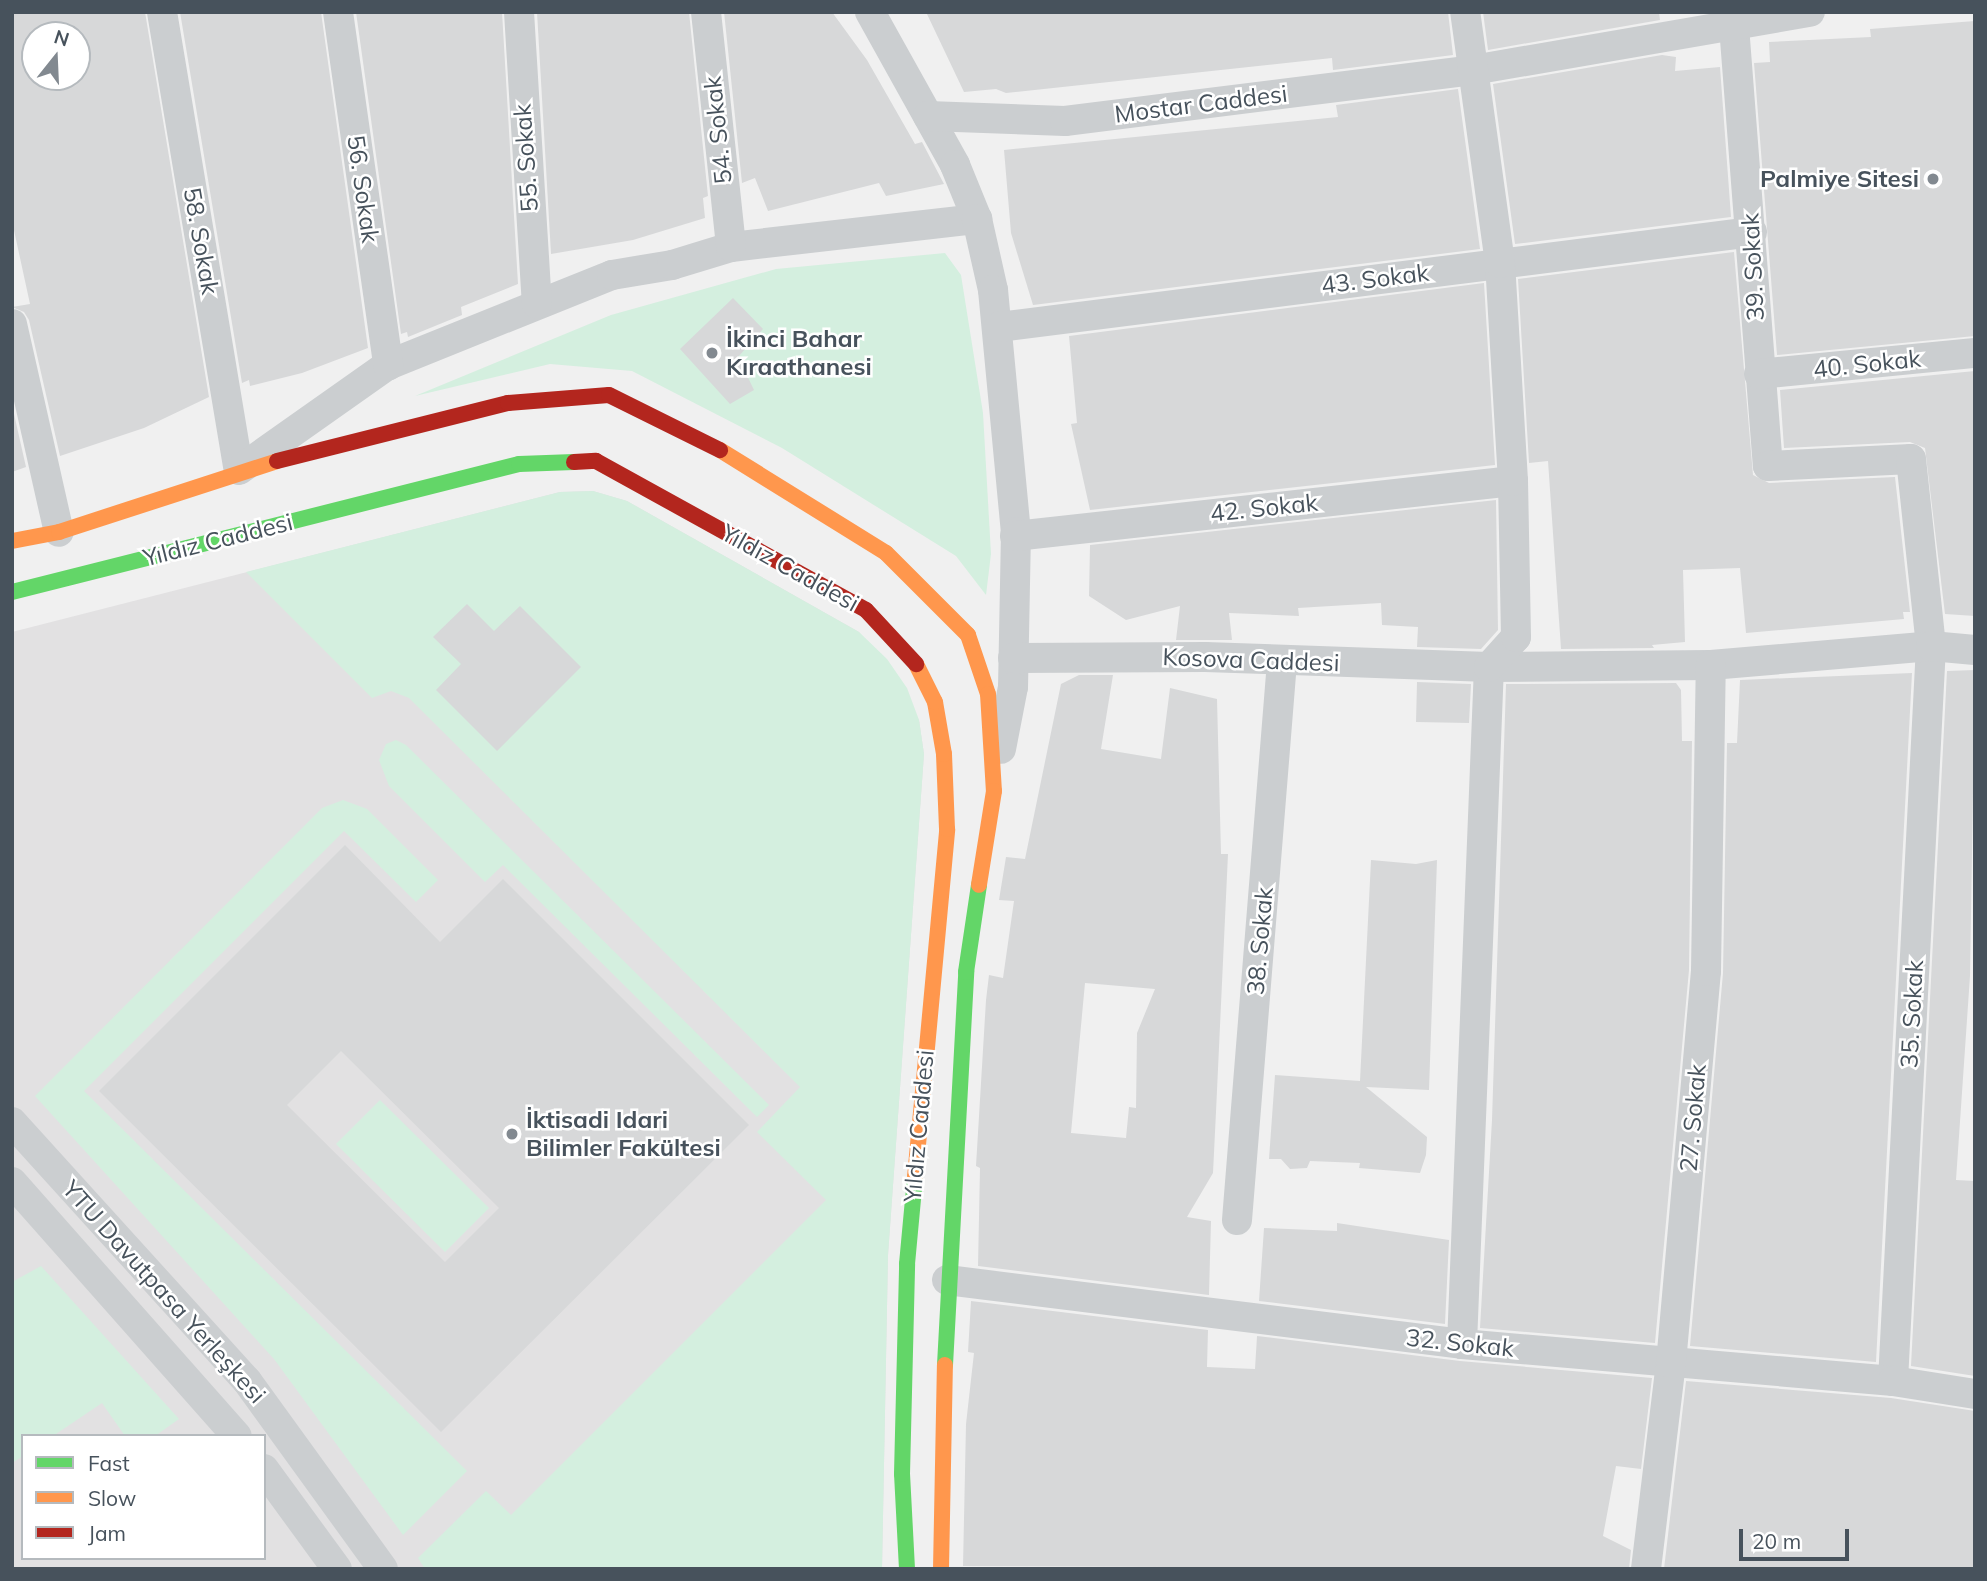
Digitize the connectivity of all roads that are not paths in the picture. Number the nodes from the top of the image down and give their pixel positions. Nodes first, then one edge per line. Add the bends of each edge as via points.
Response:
1 (162, 12) edge
2 (338, 12) edge
3 (519, 12) edge
4 (706, 12) edge
5 (870, 12) edge
6 (1465, 12) edge
7 (1810, 12) edge
8 (1734, 26) junction
9 (1473, 70) junction
10 (928, 116) junction
11 (977, 219) junction
12 (1752, 232) junction
13 (732, 247) junction
14 (1500, 263) junction
15 (537, 303) junction
16 (12, 324) edge
17 (999, 327) junction
18 (1975, 354) edge
19 (388, 365) junction
20 (1759, 374) junction
21 (1768, 466) joint
22 (239, 470) junction
23 (1513, 481) junction
24 (59, 532) junction
25 (1015, 536) junction
26 (12, 541) edge
27 (12, 592) edge
28 (1931, 646) junction
29 (1975, 650) edge
30 (1013, 657) junction
31 (1282, 662) junction
32 (1711, 665) junction
33 (1489, 667) junction
34 (993, 791) junction
35 (12, 1122) edge
36 (12, 1182) edge
37 (1237, 1220) dead end
38 (947, 1280) junction
39 (1462, 1344) junction
40 (1671, 1363) junction
41 (1893, 1381) junction
42 (1975, 1394) edge
43 (235, 1434) edge
44 (266, 1472) edge
45 (337, 1569) edge
46 (383, 1569) edge
47 (907, 1569) edge
48 (941, 1569) edge
49 (1646, 1569) edge

1 - 22 street, 58. Sokak
2 - 19 street, 56. Sokak
3 - 15 street, 55. Sokak
4 - 13 street, 54. Sokak
5 - 10 street, Yıldız Caddesi
6 - 9 street
7 - 8 street, Mostar Caddesi
8 - 9 street, Mostar Caddesi
8 - 12 street, 39. Sokak
9 - 10 street, Mostar Caddesi via 1065,121
9 - 14 street
10 - 11 street, Yıldız Caddesi
11 - 13 street
11 - 17 street, Yıldız Caddesi
12 - 14 street, 43. Sokak
12 - 20 street, 39. Sokak
13 - 15 street via 673,265 612,275
14 - 17 street, 43. Sokak
14 - 23 street
15 - 19 street
16 - 24 street
17 - 25 street, Yıldız Caddesi
18 - 20 street, 40. Sokak
19 - 22 street
20 - 21 street, 39. Sokak
21 - 28 street, 35. Sokak via 1911,459
22 - 24 main road
22 - 34 main road via 508,403 609,395 745,462 886,553 968,635 988,695
23 - 25 street, 42. Sokak
23 - 33 street via 1516,637
24 - 26 main road
25 - 30 street, Yıldız Caddesi
27 - 47 main road, Yıldız Caddesi via 519,464 596,461 866,610 912,657 935,702 944,754 947,829 907,1264 902,1474
28 - 29 street, Kosova Caddesi
28 - 32 street, Kosova Caddesi
28 - 41 street, 35. Sokak
30 - 31 street, Kosova Caddesi
30 - 34 street, Yıldız Caddesi via 1013,687
31 - 33 street, Kosova Caddesi
31 - 37 street, 38. Sokak
32 - 33 street, Kosova Caddesi
32 - 40 street, 27. Sokak via 1706,971
33 - 39 street
34 - 38 main road, Yıldız Caddesi via 966,972
35 - 46 street, YTU Davutpasa Yerleşkesi via 247,1381
36 - 43 street, YTU Davutpasa Yerleşkesi
38 - 39 street, 32. Sokak
38 - 48 main road, Yıldız Caddesi
39 - 40 street, 32. Sokak
40 - 41 street, 32. Sokak
40 - 49 street, 27. Sokak
41 - 42 street, 32. Sokak
44 - 45 street

